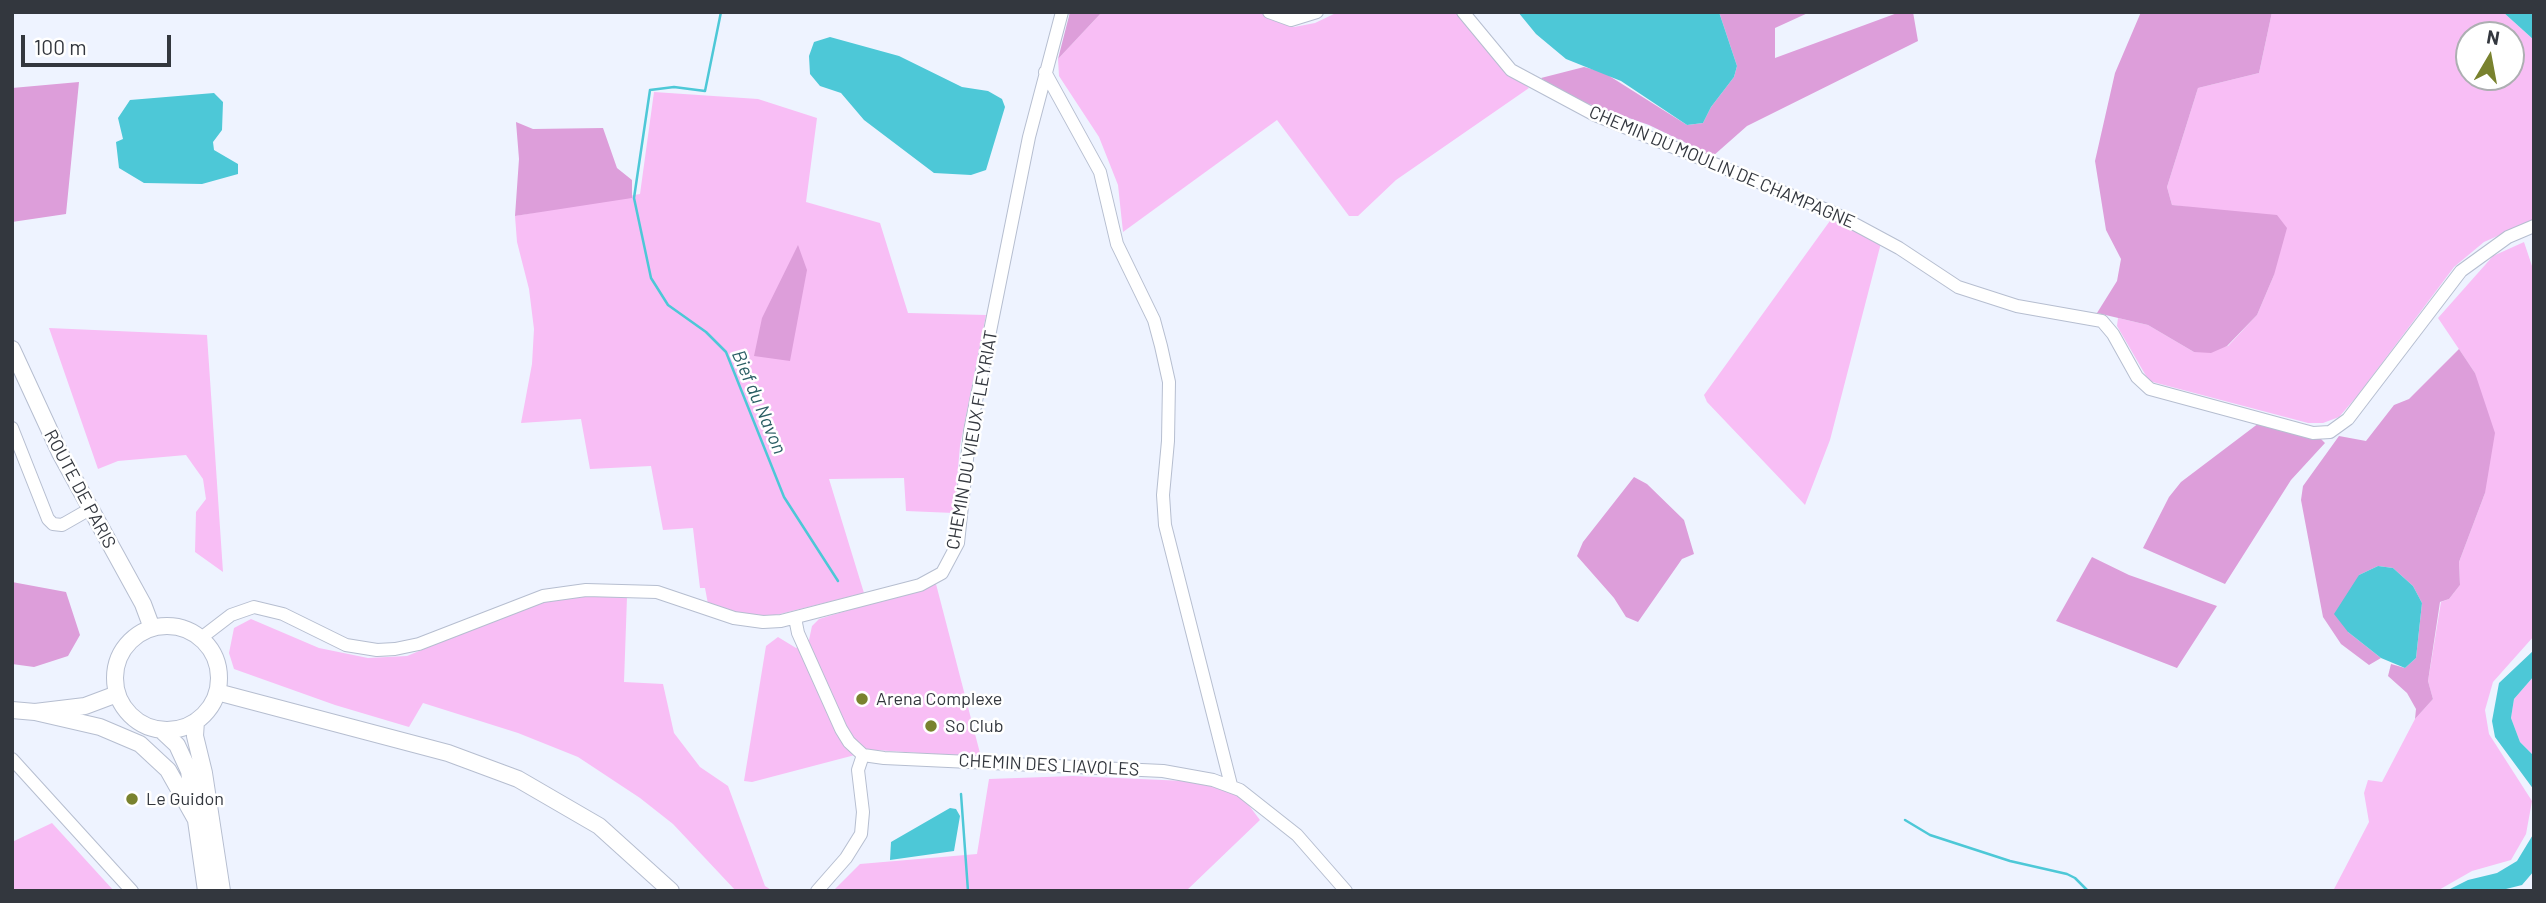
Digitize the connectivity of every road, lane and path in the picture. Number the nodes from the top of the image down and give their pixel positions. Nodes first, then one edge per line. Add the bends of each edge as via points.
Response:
1 (1062, 12) edge
2 (1269, 12) edge
3 (1318, 12) edge
4 (1463, 12) edge
5 (1045, 72) junction
6 (2534, 226) edge
7 (12, 349) edge
8 (12, 428) edge
9 (90, 509) junction
10 (795, 618) junction
11 (152, 628) junction
12 (201, 638) junction
13 (217, 692) junction
14 (117, 694) junction
15 (12, 710) edge
16 (36, 712) junction
17 (196, 721) junction
18 (161, 730) junction
19 (863, 755) junction
20 (12, 759) edge
21 (1231, 785) junction
22 (195, 818) junction
23 (132, 891) edge
24 (206, 891) edge
25 (222, 891) edge
26 (671, 891) edge
27 (817, 891) edge
28 (1346, 891) edge

1 - 5 street, CHEMIN DU VIEUX FLEYRIAT
2 - 3 street via 1291,20
4 - 6 street, CHEMIN DU MOULIN DE CHAMPAGNE via 1511,70 1595,115 1834,213 1966,291 2017,306 2102,321 2137,377 2150,389 2313,433 2330,432 2348,419 2461,271 2508,237
5 - 10 street, CHEMIN DU VIEUX FLEYRIAT via 970,431 954,555 931,580
5 - 21 street via 1100,172 1117,244 1154,320 1161,346 1169,382 1165,525
7 - 9 main road, ROUTE DE PARIS
8 - 9 street via 48,519 62,525
9 - 11 main road, ROUTE DE PARIS
10 - 12 street, CHEMIN DU VIEUX FLEYRIAT via 749,621 657,592 586,590 543,596 395,649 346,645 283,614 254,607 232,615
10 - 19 street via 841,729
11 - 12 main road via 173,626
11 - 14 main road via 128,642 120,653 115,666
12 - 13 main road via 218,667
13 - 17 main road
13 - 26 main road via 448,753 508,774 599,825
14 - 16 main road via 85,706
14 - 18 main road via 133,718
15 - 16 main road
16 - 22 main road via 100,727 140,744 168,770
17 - 18 main road
17 - 25 main road
18 - 22 main road via 184,755
19 - 21 street, CHEMIN DES LIAVOLES via 1163,771
19 - 27 street via 858,770 861,834
20 - 23 street
21 - 28 street, CHEMIN DES LIAVOLES via 1297,835
22 - 24 main road

